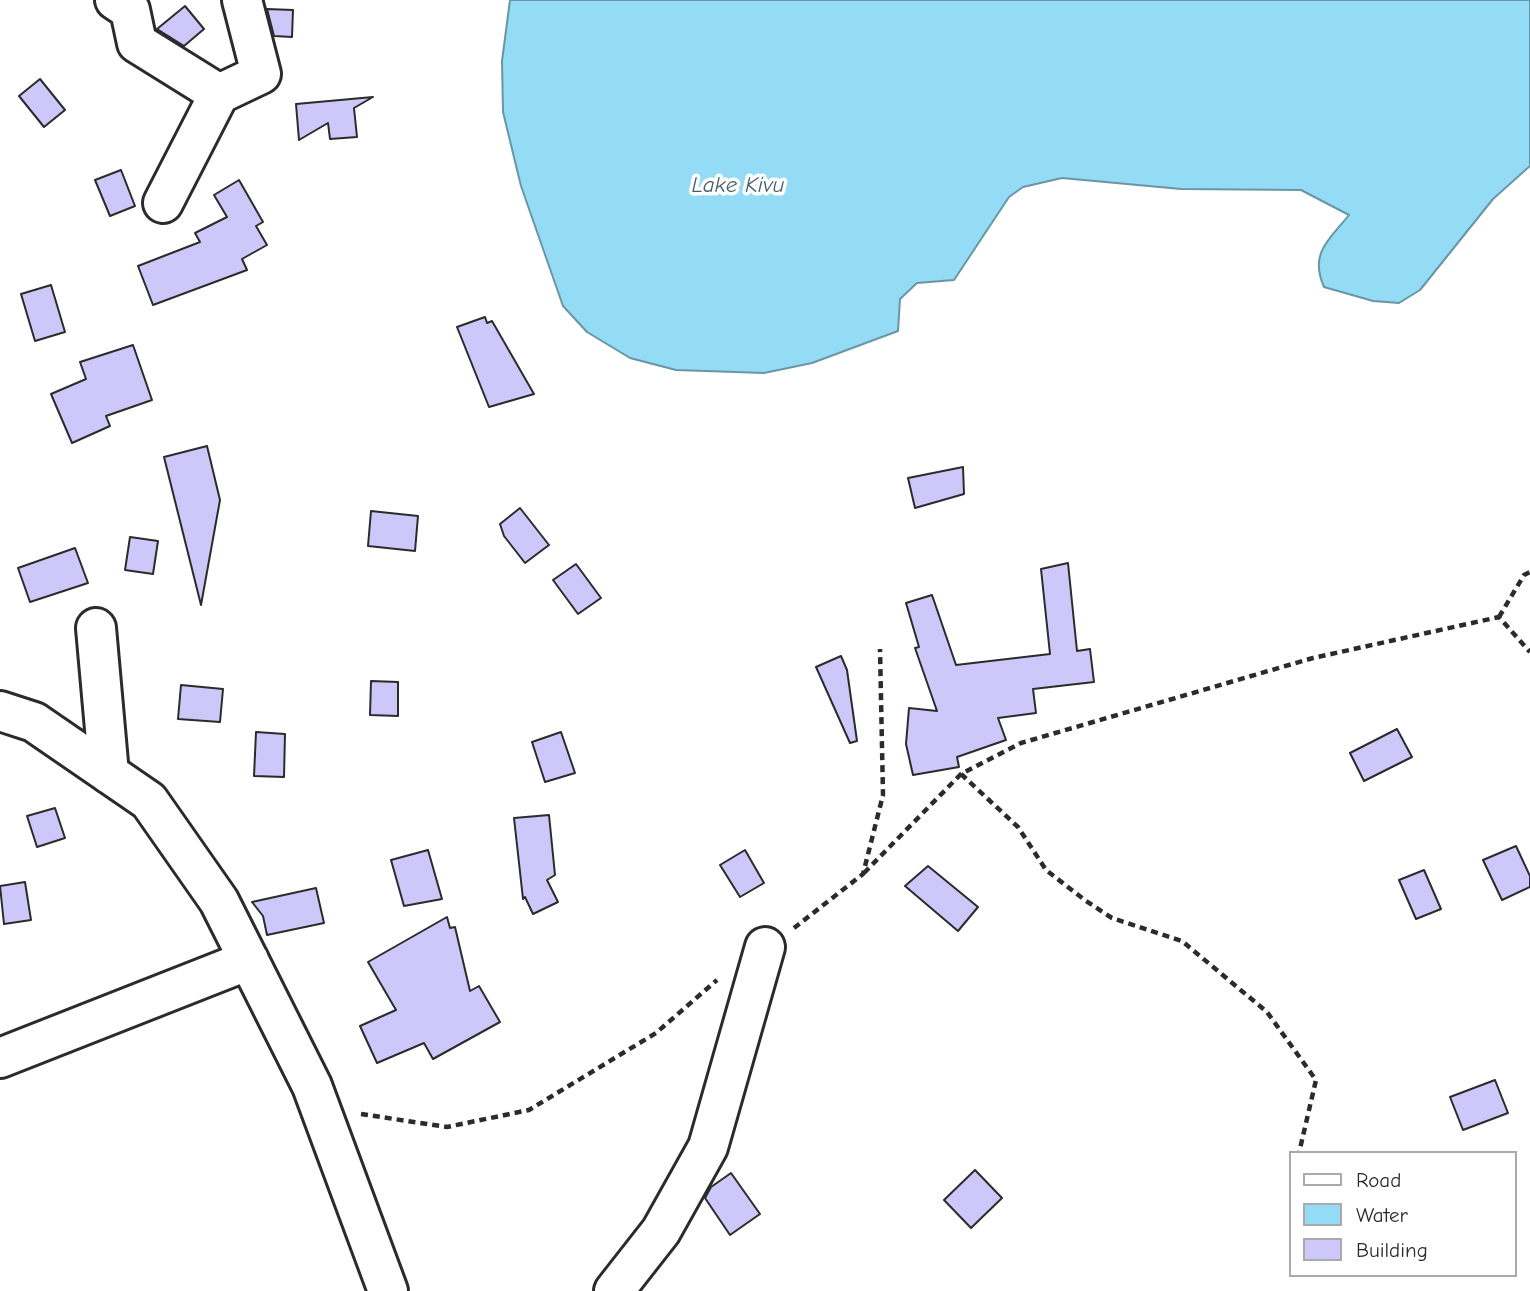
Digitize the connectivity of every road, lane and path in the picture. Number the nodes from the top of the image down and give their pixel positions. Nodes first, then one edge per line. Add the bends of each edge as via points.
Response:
1 (115, 0) edge
2 (242, 0) edge
3 (219, 94) junction
4 (163, 202) dead end
5 (1530, 572) edge
6 (1499, 617) junction
7 (96, 628) dead end
8 (880, 649) dead end
9 (1530, 652) edge
10 (0, 711) edge
11 (109, 774) junction
12 (961, 774) junction
13 (863, 874) junction
14 (765, 947) joint
15 (249, 960) junction
16 (719, 978) dead end
17 (0, 1058) edge
18 (312, 1086) junction
19 (1299, 1151) edge
20 (388, 1291) edge
21 (614, 1291) edge

1 - 3 street via 130,10 136,43
2 - 3 street via 261,74
3 - 4 street
5 - 6 path
6 - 9 path
6 - 12 path via 1260,673 1021,743
7 - 11 street
8 - 13 path via 883,795
10 - 11 street via 34,722
11 - 15 street via 149,801 219,901
12 - 13 path
12 - 19 path via 1018,827 1046,870 1112,918 1182,941 1267,1012 1316,1080
13 - 14 path
14 - 21 street via 708,1147 662,1231
15 - 17 street
15 - 18 street
16 - 18 path via 656,1033 529,1110 447,1127 357,1114
18 - 20 street

